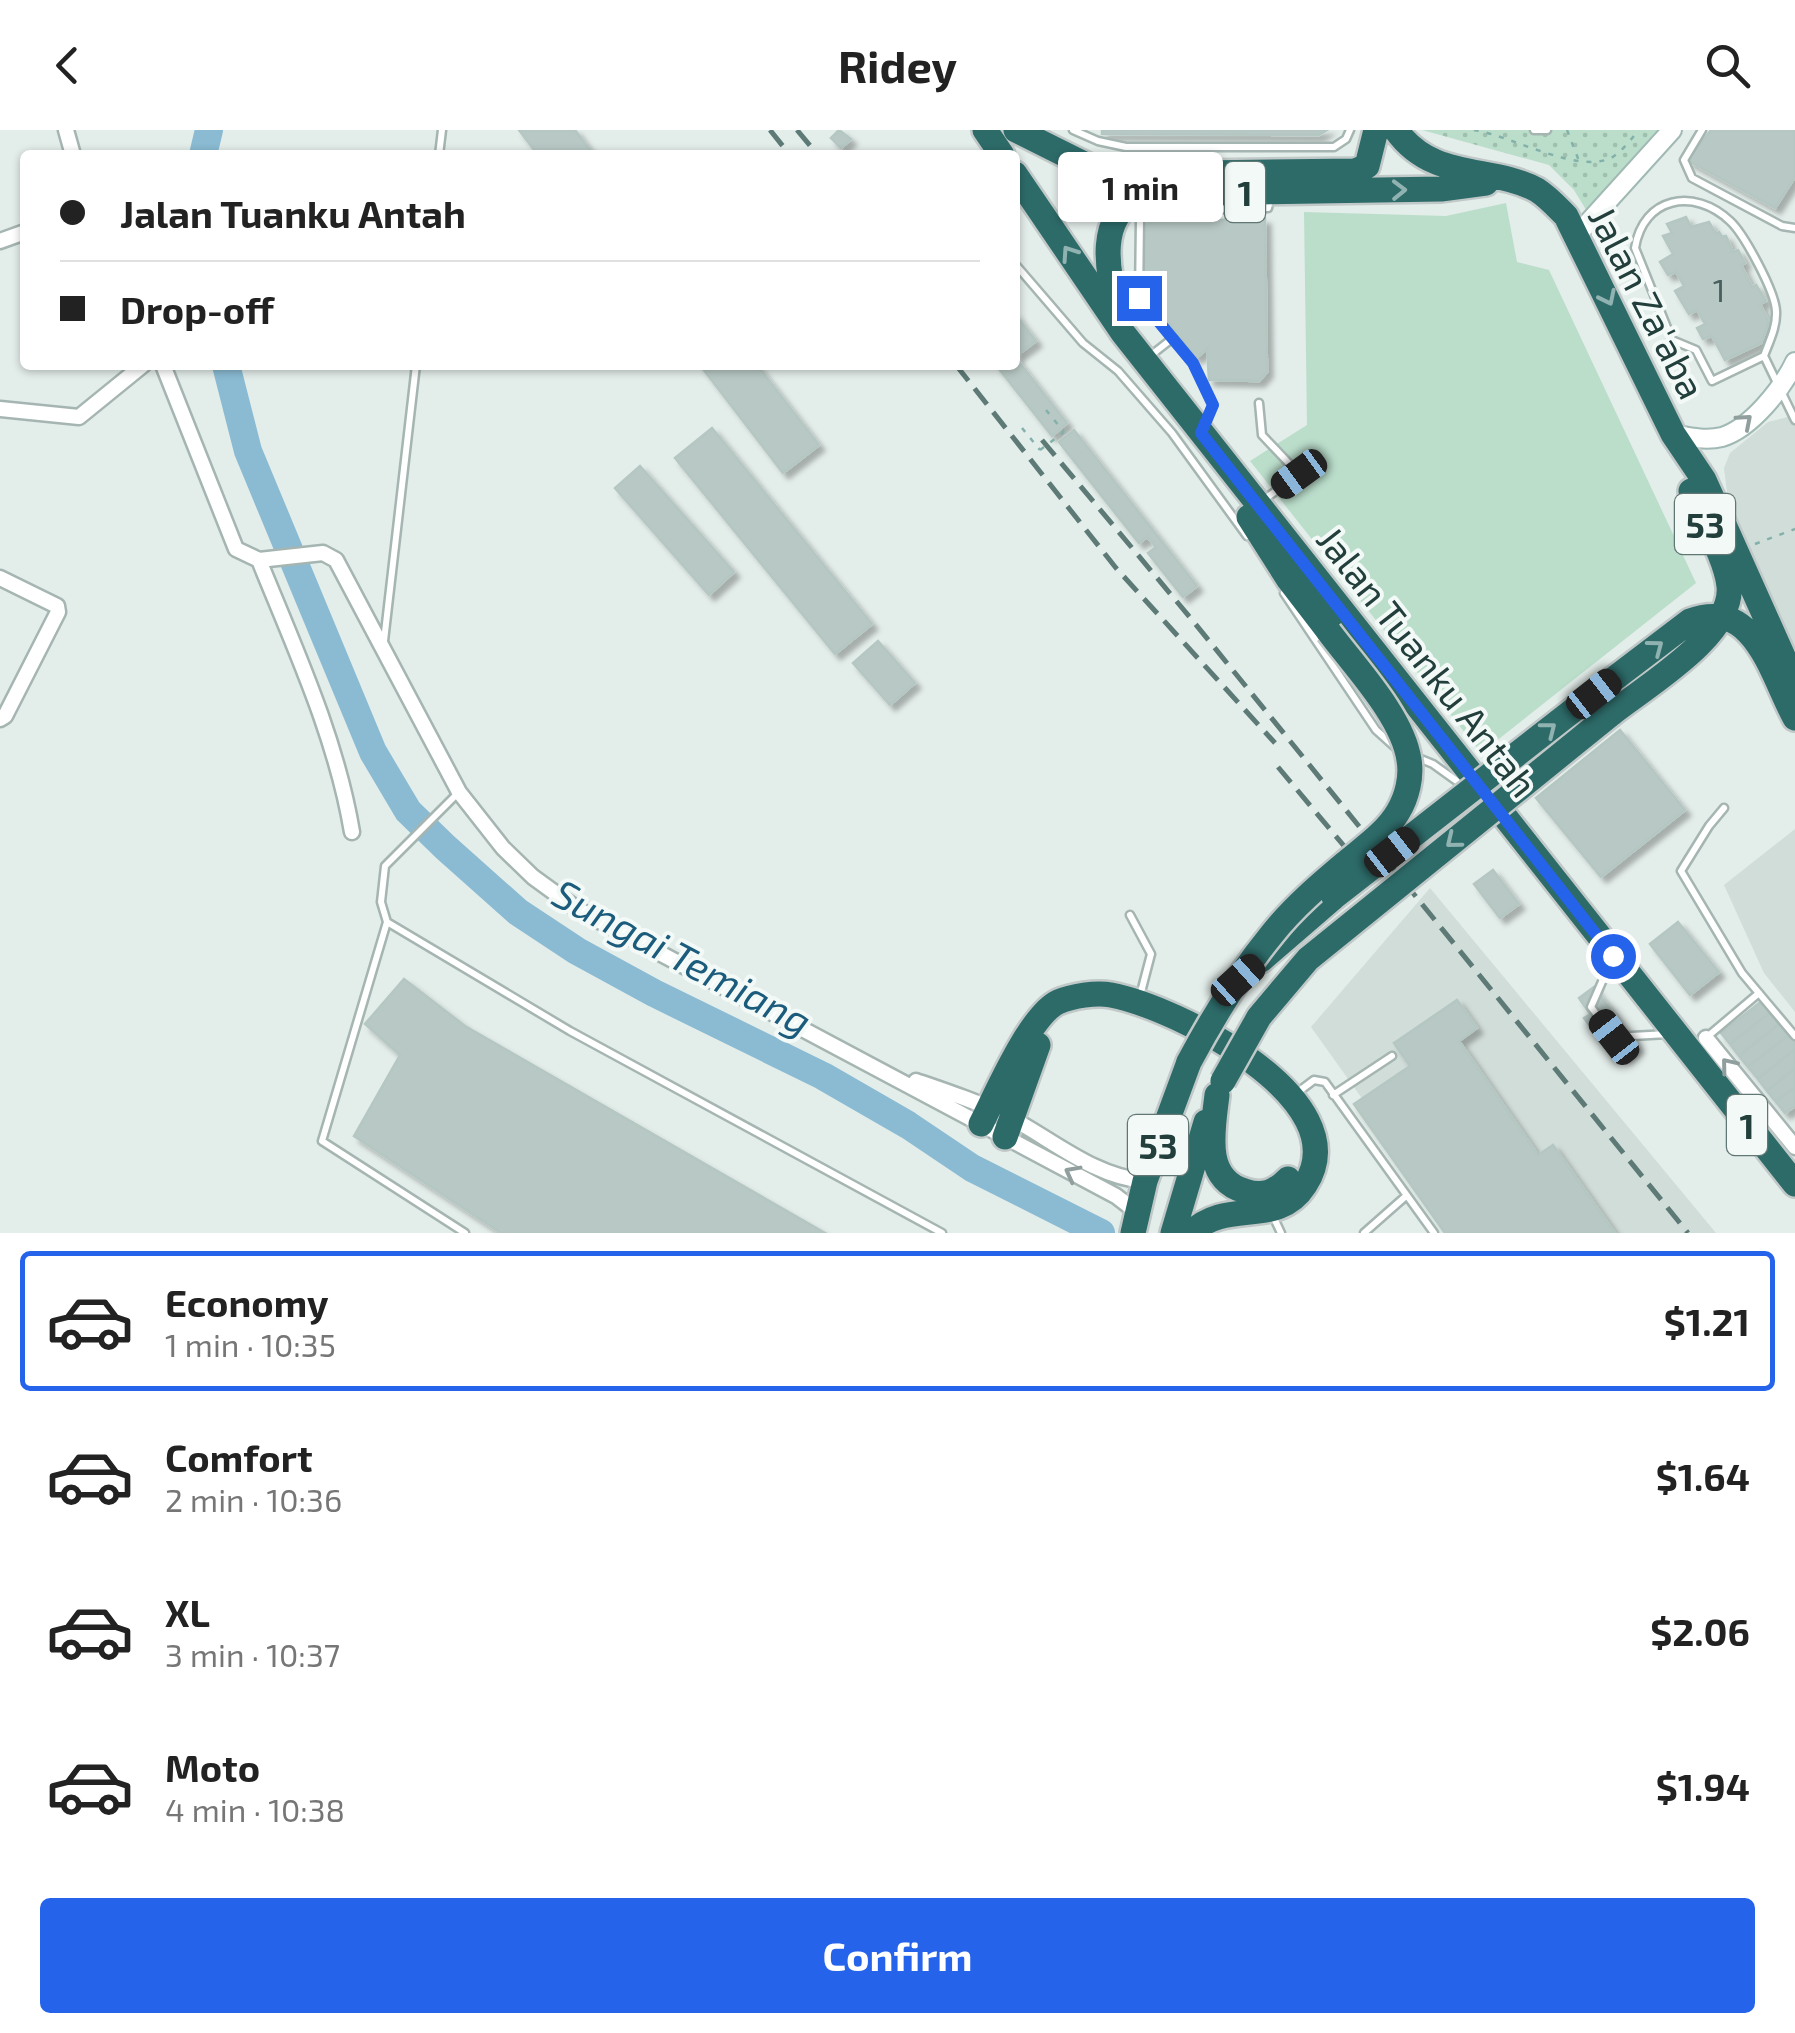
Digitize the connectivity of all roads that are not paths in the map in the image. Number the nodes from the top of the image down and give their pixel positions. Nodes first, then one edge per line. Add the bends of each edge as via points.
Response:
1 (1016, 130) edge
2 (1074, 130) edge
3 (1350, 130) edge
4 (1376, 130) edge
5 (1396, 130) edge
6 (1534, 130) edge
7 (1547, 130) edge
8 (1672, 130) edge
9 (1702, 130) edge
10 (1502, 180) junction
11 (1020, 183) edge
12 (1272, 192) junction
13 (1795, 228) edge
14 (1578, 234) junction
15 (1020, 270) edge
16 (1122, 333) junction
17 (1172, 338) junction
18 (1764, 356) junction
19 (1145, 360) junction
20 (1795, 362) edge
21 (137, 370) edge
22 (164, 370) edge
23 (415, 370) edge
24 (1780, 386) junction
25 (1259, 403) dead end
26 (0, 409) edge
27 (1795, 420) edge
28 (1673, 434) junction
29 (1205, 438) junction
30 (1257, 504) junction
31 (1252, 543) dead end
32 (259, 560) junction
33 (0, 578) edge
34 (1280, 587) dead end
35 (1724, 615) junction
36 (383, 652) junction
37 (1795, 683) edge
38 (1602, 704) junction
39 (1795, 718) edge
40 (0, 719) edge
41 (459, 792) junction
42 (1724, 808) dead end
43 (1505, 820) junction
44 (352, 832) dead end
45 (1130, 915) dead end
46 (386, 922) junction
47 (1613, 956) junction
48 (1238, 980) junction
49 (1759, 992) junction
50 (1138, 1002) junction
51 (1795, 1036) edge
52 (1690, 1041) junction
53 (1392, 1056) dead end
54 (1220, 1088) junction
55 (1293, 1096) junction
56 (1334, 1096) junction
57 (996, 1121) junction
58 (1785, 1147) edge
59 (1145, 1181) junction
60 (1795, 1184) edge
61 (1406, 1196) junction
62 (1276, 1222) edge
63 (1135, 1226) edge
64 (466, 1233) edge
65 (942, 1233) edge
66 (1173, 1233) edge
67 (1191, 1233) edge
68 (1364, 1233) edge
69 (1434, 1233) edge

1 - 4 highway, 1 via 1090,167 1125,174 1355,172 1367,166
2 - 3 lane via 1126,147 1334,147
5 - 10 highway, Jalan Za'aba via 1418,153
6 - 7 lane
8 - 14 street
9 - 13 lane via 1684,160 1692,178
12 -> 10 highway, 1 via 1441,189
10 - 14 highway, Jalan Za'aba via 1539,192
16 -> 11 highway, Jalan Tuanku Antah / 1
12 - 16 highway, 1 via 1165,192 1126,202 1107,247
12 - 17 lane via 1268,208 1152,211 1140,220 1139,298
14 -> 28 highway, Jalan Za'aba
15 - 31 lane via 1172,432
16 - 19 highway, Jalan Tuanku Antah / 1
17 - 19 lane
17 - 29 lane via 1203,378 1213,405
18 - 18 lane via 1712,381 1696,350 1672,340 1635,248 1645,217 1690,201 1731,222 1776,309
18 - 24 lane
19 - 29 highway, Jalan Tuanku Antah / 1
20 - 24 street
21 - 26 street via 79,417
22 - 32 street via 236,550
23 - 36 lane
24 - 27 lane
28 -> 24 street via 1706,439 1733,432
25 - 30 lane via 1262,434 1299,474
28 - 35 highway, Jalan Za'aba / 53 via 1727,577
28 - 37 highway, Jalan Za'aba via 1704,480
29 - 30 highway, Jalan Tuanku Antah / 1
29 - 48 highway, bridge via 1289,580 1398,727 1410,762 1397,815 1273,932
30 - 43 highway, Jalan Tuanku Antah / 1
32 - 36 street via 324,553 336,560
32 - 44 street via 327,730
33 - 40 street via 58,612
34 - 43 lane via 1387,742 1433,764
35 - 38 highway, 53 via 1690,621
35 - 39 highway via 1756,641
36 - 41 street
48 -> 38 highway, 53, bridge via 1334,897
38 -> 54 highway, 53, bridge via 1308,959 1259,1018
41 - 46 lane via 385,866
41 - 57 street via 533,878 577,909 864,1061
42 - 49 lane via 1681,871
43 - 47 highway, Jalan Tuanku Antah / 1
45 - 50 lane via 1150,954
46 - 64 lane via 322,1141
46 - 65 lane via 570,1031
47 - 52 highway, Jalan Tuanku Antah / 1
47 - 52 lane via 1590,1007 1614,1037
48 - 59 highway, 53, bridge via 1189,1062
49 - 51 lane
49 - 52 lane
50 - 55 highway via 1205,1034
50 - 57 highway via 1106,994 1056,1002 1030,1030
58 -> 52 highway, Jalan Tuanku Antah / 1
53 - 56 lane
54 - 55 highway via 1212,1142 1218,1170 1237,1189 1265,1194 1290,1178 1296,1163
54 - 66 highway, 53
55 - 56 lane via 1314,1080 1325,1082
55 - 62 highway via 1312,1129 1314,1164
56 - 61 lane
57 - 59 street via 1103,1171
63 -> 57 street via 1116,1196
58 - 60 highway, Jalan Tuanku Antah / 1
59 - 63 highway, 53
61 - 68 lane
61 - 69 lane
62 - 67 highway via 1220,1214

